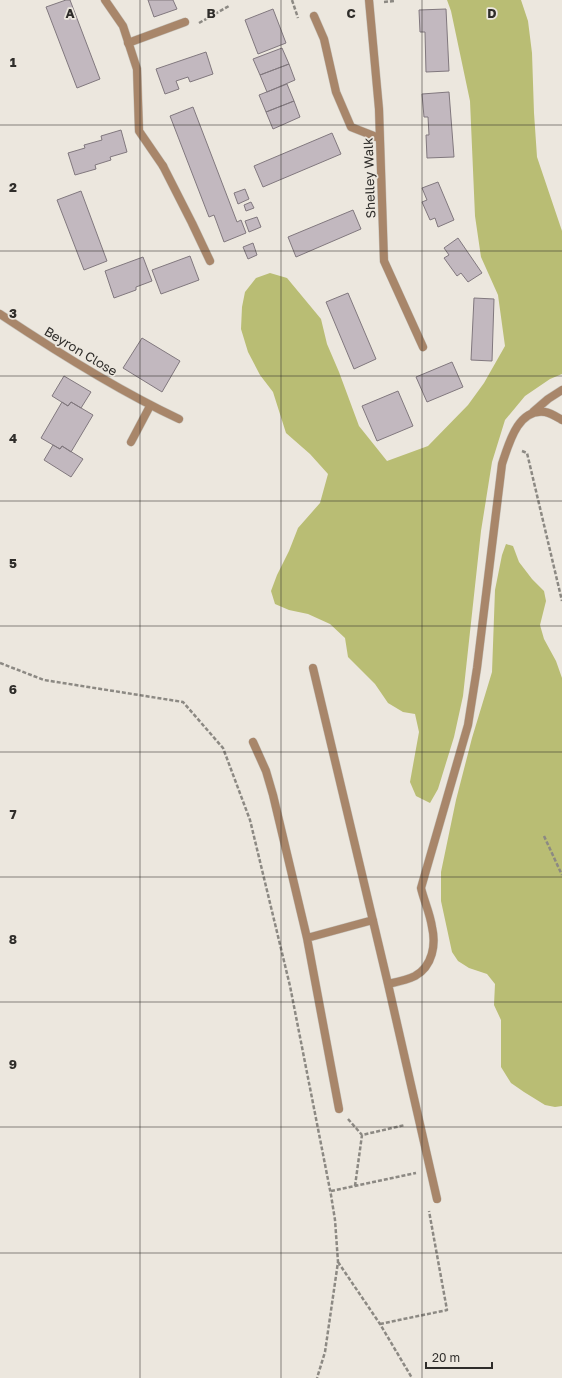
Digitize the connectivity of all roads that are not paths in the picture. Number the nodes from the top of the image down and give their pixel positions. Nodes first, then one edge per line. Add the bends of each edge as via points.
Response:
1 (105, 0) edge
2 (369, 0) edge
3 (314, 16) dead end
4 (185, 22) road end
5 (128, 43) junction
6 (379, 138) junction
7 (210, 261) dead end
8 (0, 314) edge
9 (423, 348) dead end
10 (562, 390) edge
11 (150, 406) junction
12 (533, 412) junction
13 (179, 419) dead end
14 (562, 420) edge
15 (131, 442) dead end
16 (313, 668) dead end
17 (254, 742) dead end
18 (373, 920) junction
19 (307, 938) junction
20 (388, 984) junction
21 (339, 1109) road end
22 (437, 1200) road end

1 - 5 street via 123,26
2 - 6 street, Shelley Walk via 379,109
3 - 6 street via 324,39 336,92 351,127
4 - 5 street
5 - 7 street via 137,69 139,131 163,166
6 - 9 street, Shelley Walk via 384,261
8 - 11 street, Beyron Close
10 - 12 street
11 - 13 street, Beyron Close
11 - 15 street
12 - 14 street via 547,412
12 - 20 street via 521,421 512,436 502,464 478,668 468,725 421,888 435,942 432,954 427,965 416,975
16 - 18 street
17 - 19 street via 273,795
18 - 19 street
18 - 20 street
19 - 21 street
20 - 22 street

